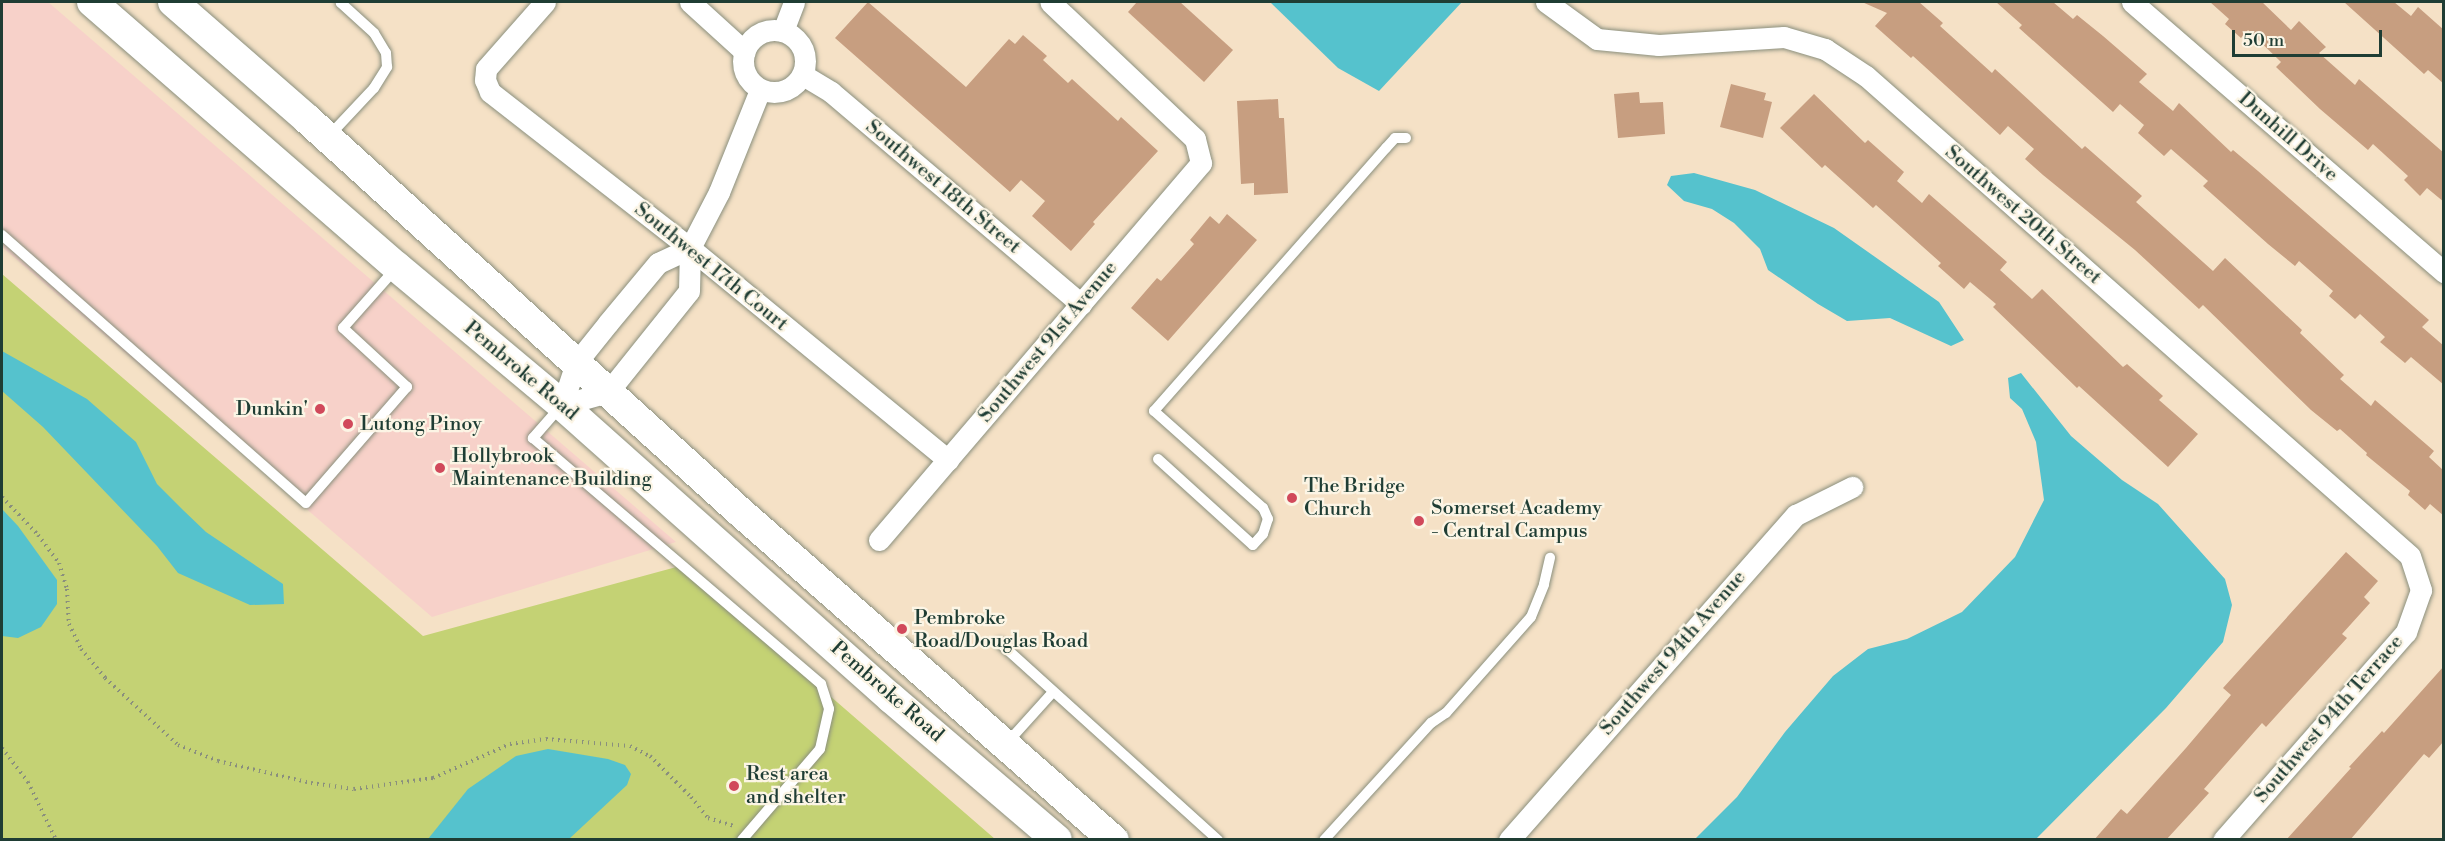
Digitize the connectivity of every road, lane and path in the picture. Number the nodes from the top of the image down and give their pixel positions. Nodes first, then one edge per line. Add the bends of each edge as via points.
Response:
1 (92, 2) edge
2 (173, 2) edge
3 (342, 2) edge
4 (545, 2) edge
5 (690, 2) edge
6 (794, 2) edge
7 (1050, 2) edge
8 (1546, 2) edge
9 (2132, 2) edge
10 (783, 31) junction
11 (745, 52) junction
12 (803, 75) junction
13 (760, 90) junction
14 (328, 138) junction
15 (1406, 138) dead end
16 (2, 235) edge
17 (690, 248) junction
18 (397, 267) junction
19 (2444, 272) edge
20 (1081, 304) junction
21 (576, 363) junction
22 (608, 392) junction
23 (562, 405) junction
24 (1158, 459) dead end
25 (948, 460) junction
26 (1852, 487) dead end
27 (2, 497) edge
28 (879, 540) dead end
29 (1550, 558) dead end
30 (2421, 590) joint
31 (1000, 644) dead end
32 (1053, 692) junction
33 (1006, 745) junction
34 (2, 748) edge
35 (981, 774) junction
36 (745, 835) edge
37 (56, 840) edge
38 (1057, 840) edge
39 (1114, 840) edge
40 (1218, 840) edge
41 (1324, 840) edge
42 (1509, 840) edge
43 (2223, 840) edge

1 - 18 main road, Pembroke Road
2 - 14 main road, Pembroke Road
3 - 14 lane via 374,33 386,53 387,67 374,88
4 - 17 street, Southwest 17th Court via 486,69 490,92
5 - 11 street
6 - 10 street
7 - 20 street, Southwest 91st Avenue via 1195,139 1201,163
8 - 30 street, Southwest 20th Street via 1597,39 1659,45 1784,38 1825,49 1866,76 2410,556
9 - 19 street, Dunhill Drive
10 - 11 street via 760,33
10 - 12 street via 796,38 802,50 806,60
11 - 13 street via 747,75
12 - 13 street via 787,90
12 - 20 street, Southwest 18th Street via 831,92
13 - 17 street via 719,192
14 - 21 main road, Pembroke Road
15 - 24 lane via 1395,138 1154,411 1263,508 1268,519 1263,534 1253,545
16 - 18 lane via 306,503 407,387 343,328
17 - 21 street via 658,263
17 - 22 street via 689,291
17 - 25 street, Southwest 17th Court
18 - 23 main road, Pembroke Road
20 - 25 street, Southwest 91st Avenue
21 - 22 main road, Pembroke Road
21 - 23 street
22 - 23 street
22 - 33 main road, Pembroke Road
23 - 35 main road, Pembroke Road
23 - 36 lane via 533,438 821,684 829,709 820,749
25 - 28 street, Southwest 91st Avenue
26 - 42 street, Southwest 94th Avenue via 1796,515
27 - 36 path via 59,563 67,589 69,624 81,649 105,678 178,745 218,760 311,783 354,789 433,778 510,744 546,739 630,746 650,756 708,818
29 - 41 lane via 1531,617 1446,713 1431,723
30 - 43 street, Southwest 94th Terrace via 2406,632
31 - 32 lane
32 - 33 lane
32 - 40 lane
33 - 35 main road
33 - 39 main road, Pembroke Road
34 - 37 path via 28,782
35 - 38 main road, Pembroke Road

